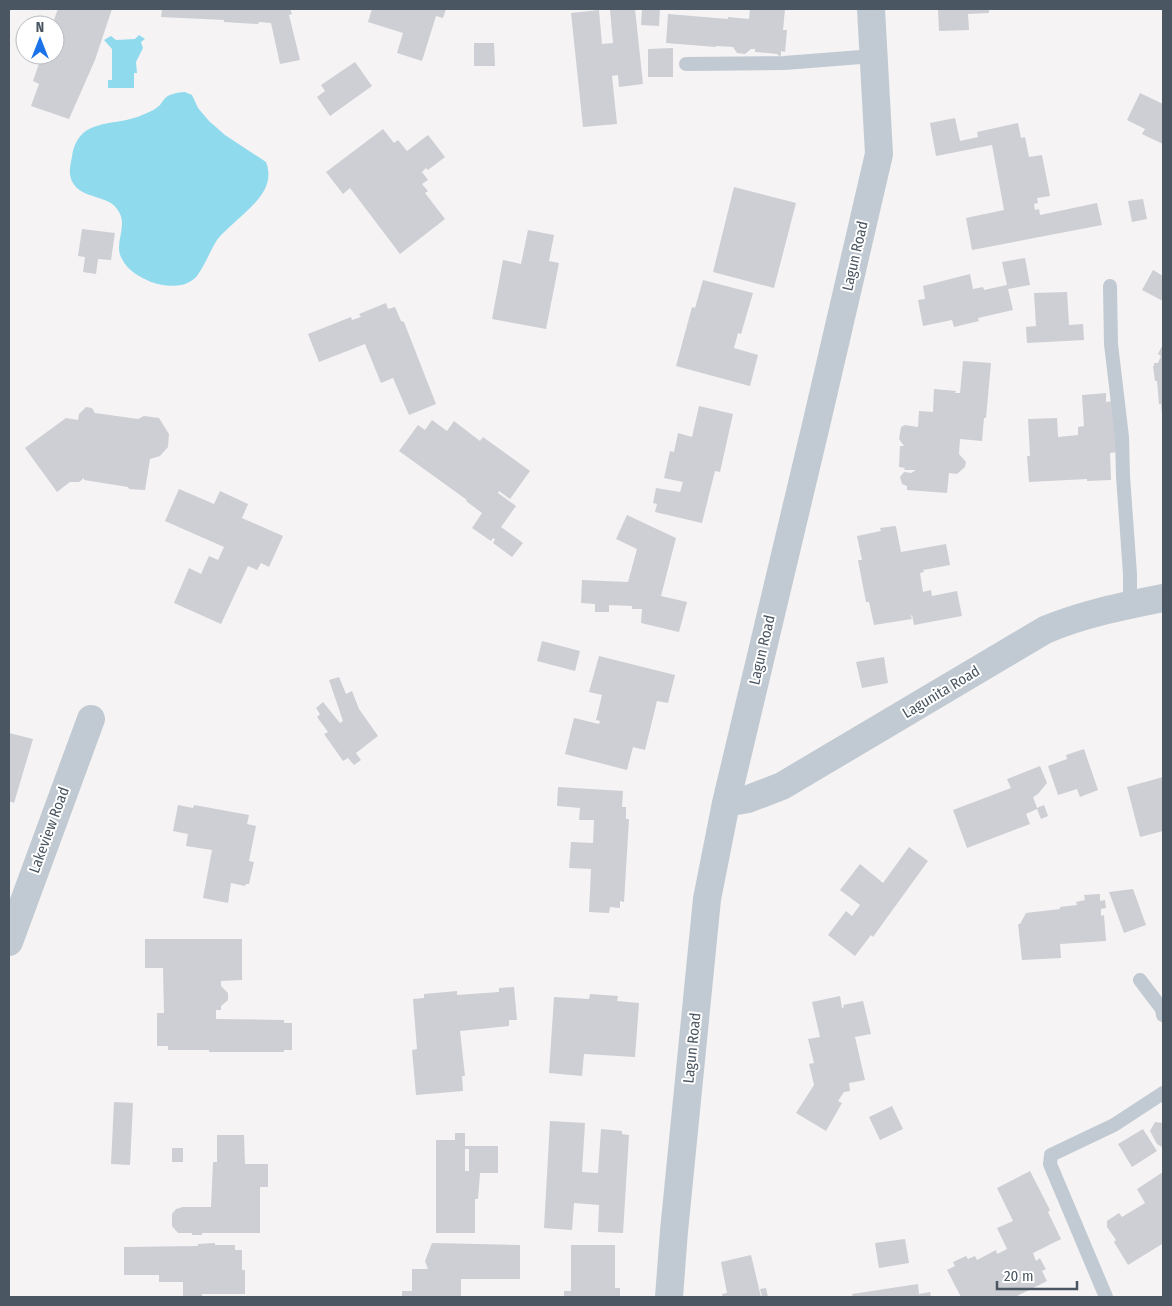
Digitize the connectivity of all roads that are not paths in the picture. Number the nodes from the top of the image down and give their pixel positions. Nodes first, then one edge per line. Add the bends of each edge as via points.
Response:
1 (871, 9) edge
2 (874, 56) junction
3 (686, 64) dead end
4 (1110, 286) dead end
5 (1163, 598) edge
6 (1130, 604) junction
7 (90, 719) dead end
8 (726, 803) junction
9 (17, 892) edge
10 (9, 942) edge
11 (1140, 980) dead end
12 (1163, 1015) edge
13 (1163, 1093) edge
14 (669, 1297) edge
15 (1106, 1297) edge

1 - 2 street, Lagun Road
2 - 3 lane via 784,63
2 - 8 street, Lagun Road via 879,154
4 - 6 lane
5 - 6 street, Lagunita Road
6 - 8 street, Lagunita Road via 1069,620 1046,630 782,786 748,799
7 - 9 street, Lakeview Road
8 - 14 street, Lagun Road via 707,899
9 - 10 street, Lakeview Road
11 - 12 lane
13 - 15 lane via 1114,1125 1051,1155 1050,1164

